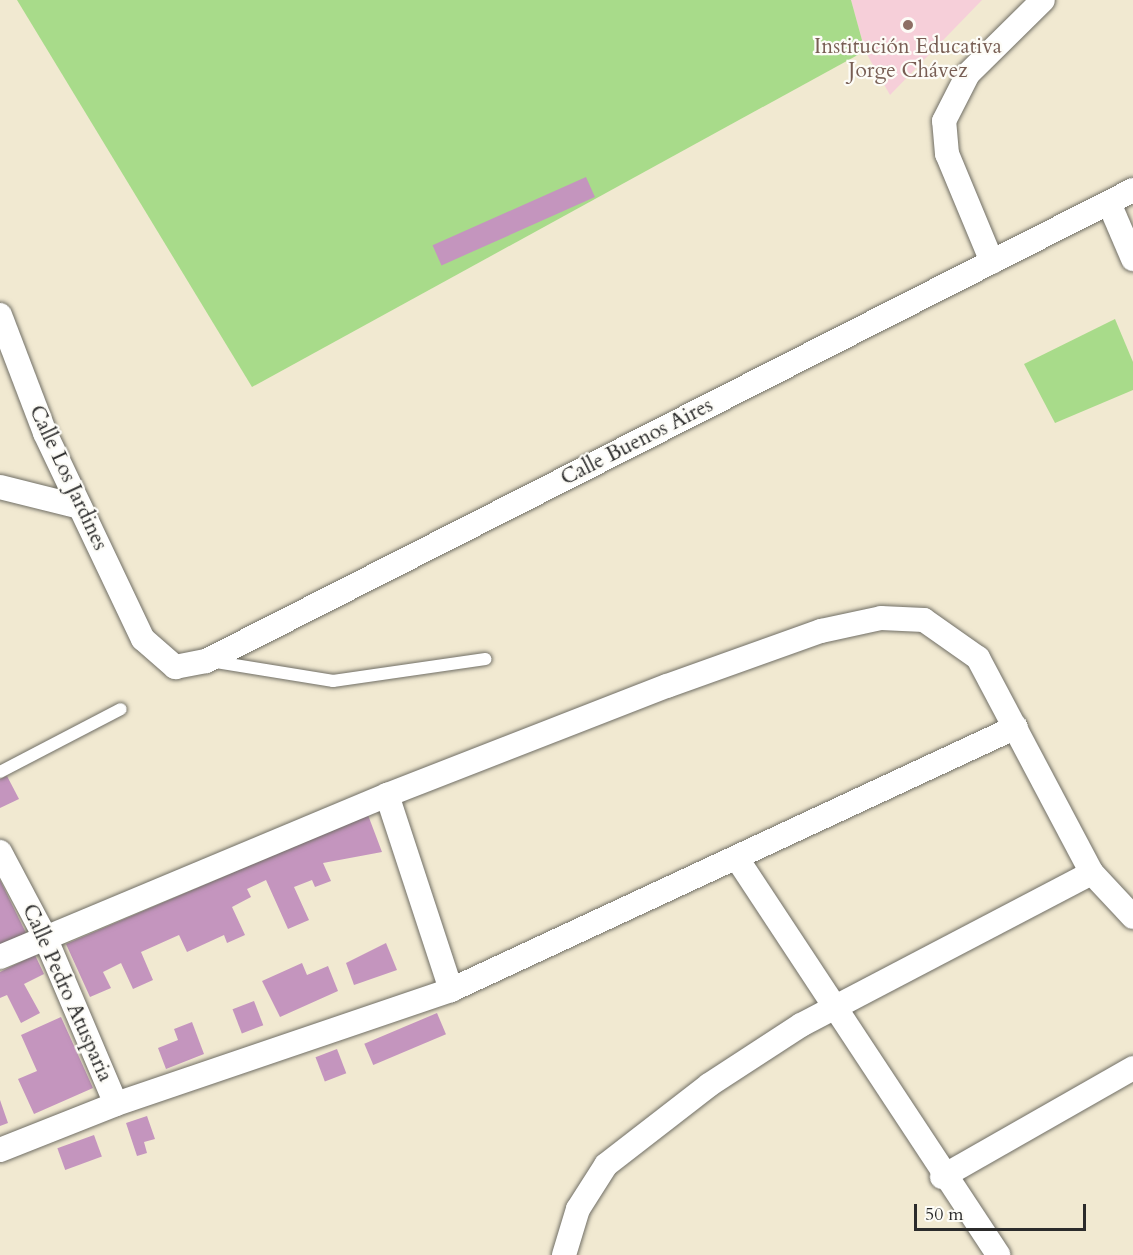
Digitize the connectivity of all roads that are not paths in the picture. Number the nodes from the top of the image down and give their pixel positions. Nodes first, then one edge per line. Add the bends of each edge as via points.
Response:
1 (1043, 0) edge
2 (1133, 190) edge
3 (1109, 203) junction
4 (1133, 260) edge
5 (992, 262) junction
6 (0, 315) edge
7 (0, 487) edge
8 (80, 507) junction
9 (143, 639) joint
10 (485, 659) dead end
11 (206, 661) junction
12 (121, 709) dead end
13 (1016, 727) junction
14 (0, 772) edge
15 (387, 795) junction
16 (0, 852) edge
17 (738, 860) junction
18 (1092, 873) junction
19 (1133, 917) edge
20 (45, 937) junction
21 (0, 957) edge
22 (451, 990) junction
23 (833, 1010) junction
24 (1133, 1068) edge
25 (116, 1104) junction
26 (0, 1150) edge
27 (942, 1177) junction
28 (564, 1255) edge
29 (998, 1255) edge

1 - 5 street via 968,74 944,121 947,154
2 - 3 street, Calle Buenos Aires
3 - 4 street
3 - 5 street, Calle Buenos Aires
5 - 11 street, Calle Buenos Aires
6 - 8 street, Calle Los Jardines via 45,434
7 - 8 street
8 - 9 street, Calle Los Jardines
9 - 11 street, Calle Buenos Aires via 175,668
10 - 11 lane via 333,681
12 - 14 lane
13 - 15 street via 978,658 965,646 924,620 882,618 770,648
13 - 17 street
13 - 18 street
15 - 20 street
15 - 22 street
16 - 20 street, Calle Pedro Atusparia
17 - 22 street
17 - 23 street
18 - 19 street
18 - 23 street
20 - 21 street
20 - 25 street, Calle Pedro Atusparia
22 - 25 street
23 - 27 street via 875,1065
23 - 28 street via 709,1085 606,1165 578,1209
24 - 27 street
25 - 26 street
27 - 29 street

